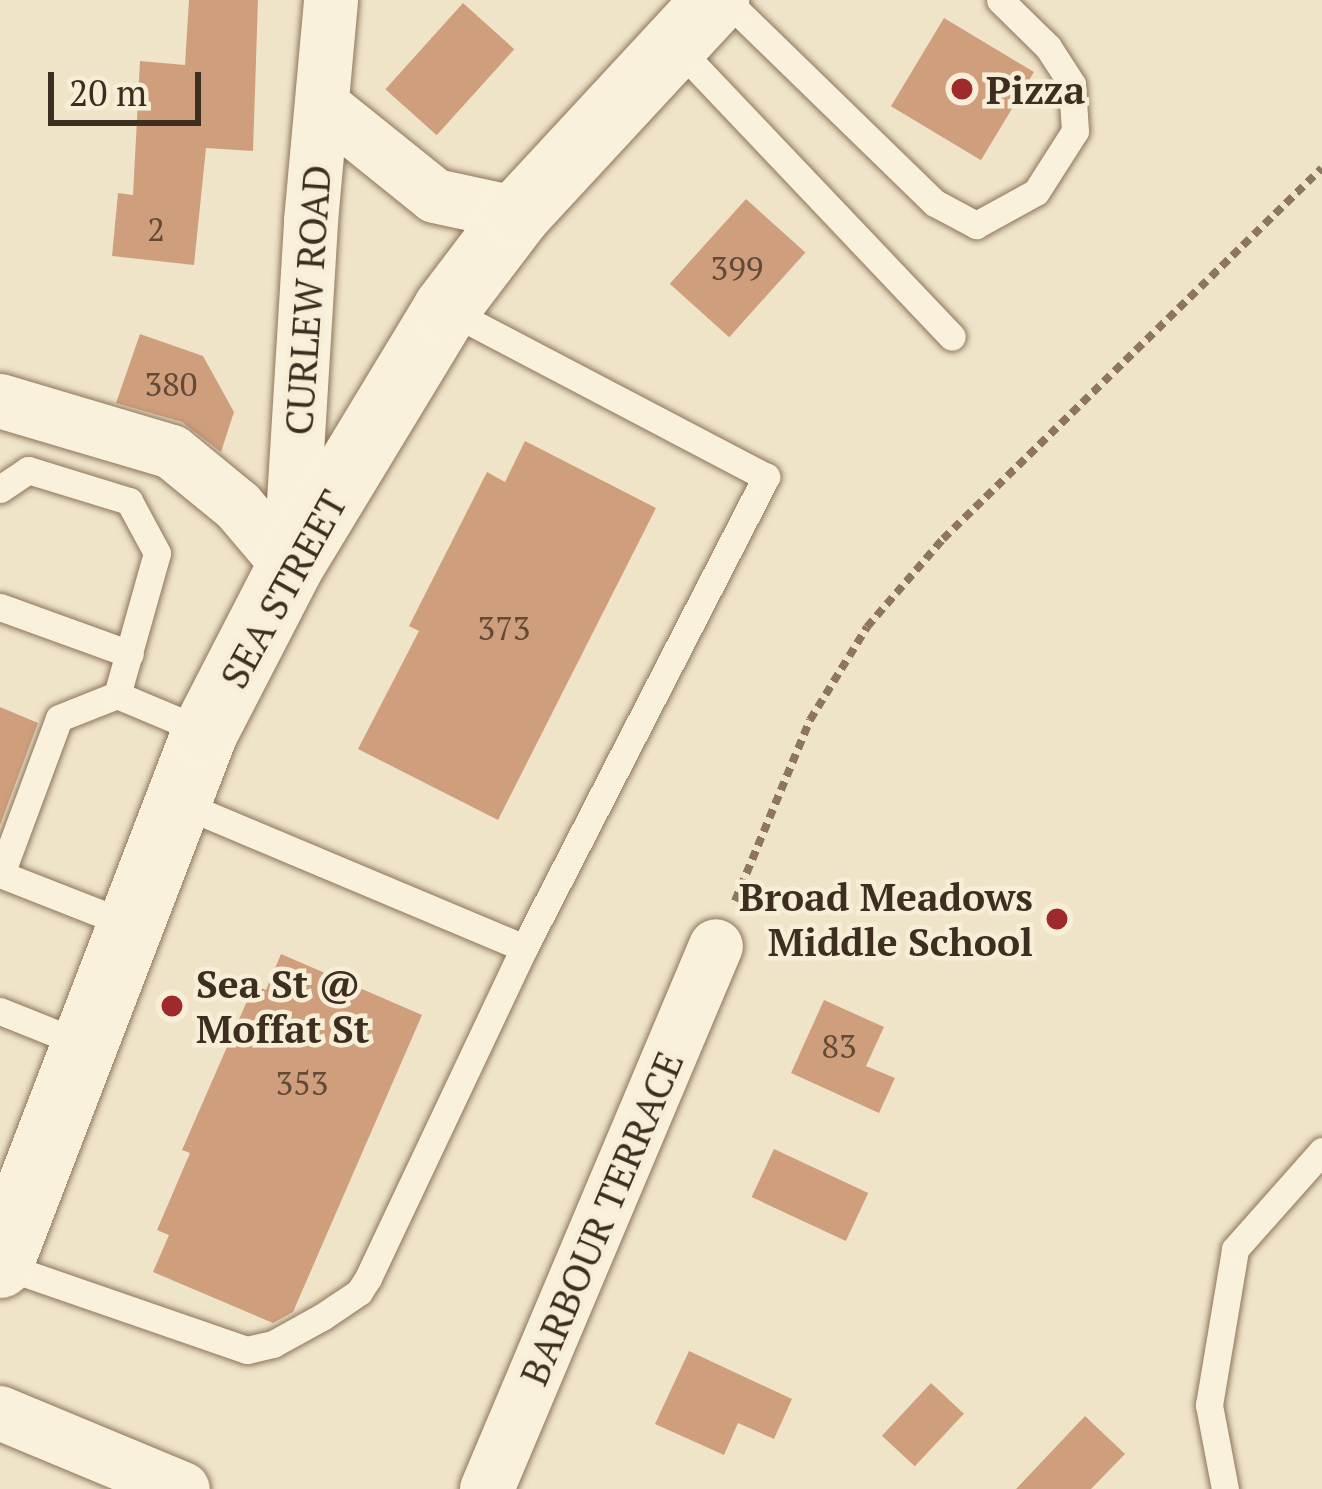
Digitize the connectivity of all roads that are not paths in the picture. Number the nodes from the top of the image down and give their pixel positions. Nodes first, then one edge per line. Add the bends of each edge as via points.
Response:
1 (331, 0) edge
2 (726, 0) edge
3 (1000, 0) edge
4 (696, 22) edge
5 (322, 105) junction
6 (518, 214) junction
7 (446, 309) junction
8 (952, 337) dead end
9 (0, 401) edge
10 (0, 489) edge
11 (290, 567) junction
12 (0, 607) edge
13 (130, 655) junction
14 (117, 695) junction
15 (205, 733) junction
16 (177, 802) junction
17 (0, 874) edge
18 (132, 925) junction
19 (716, 946) road end
20 (524, 948) junction
21 (0, 1011) edge
22 (85, 1045) junction
23 (1322, 1151) edge
24 (14, 1188) edge
25 (0, 1265) edge
26 (0, 1413) edge
27 (183, 1489) edge
28 (487, 1489) edge
29 (1226, 1489) edge

1 - 5 street, CURLEW ROAD
2 - 3 lane via 935,203 976,225 1036,192 1075,131 1072,84
4 - 6 main road, SEA STREET
4 - 8 lane
5 - 6 street, CURLEW ROAD via 435,196
5 - 11 street, CURLEW ROAD
6 - 7 main road, SEA STREET
7 - 11 main road, SEA STREET
7 - 20 lane via 766,477
9 - 11 street via 172,452 238,506
10 - 13 lane via 28,470 129,501 157,553
11 - 15 main road, SEA STREET
12 - 13 lane
13 - 14 lane
14 - 15 lane
14 - 17 lane via 59,718
15 - 16 main road, SEA STREET
16 - 18 main road, SEA STREET
16 - 20 lane
17 - 18 lane
18 - 22 main road, SEA STREET
19 - 28 street, BARBOUR TERRACE
20 - 25 lane via 368,1278 322,1318 247,1350
21 - 22 lane
22 - 24 main road, SEA STREET
23 - 29 lane via 1235,1249 1209,1405
24 - 25 main road, SEA STREET
26 - 27 street

